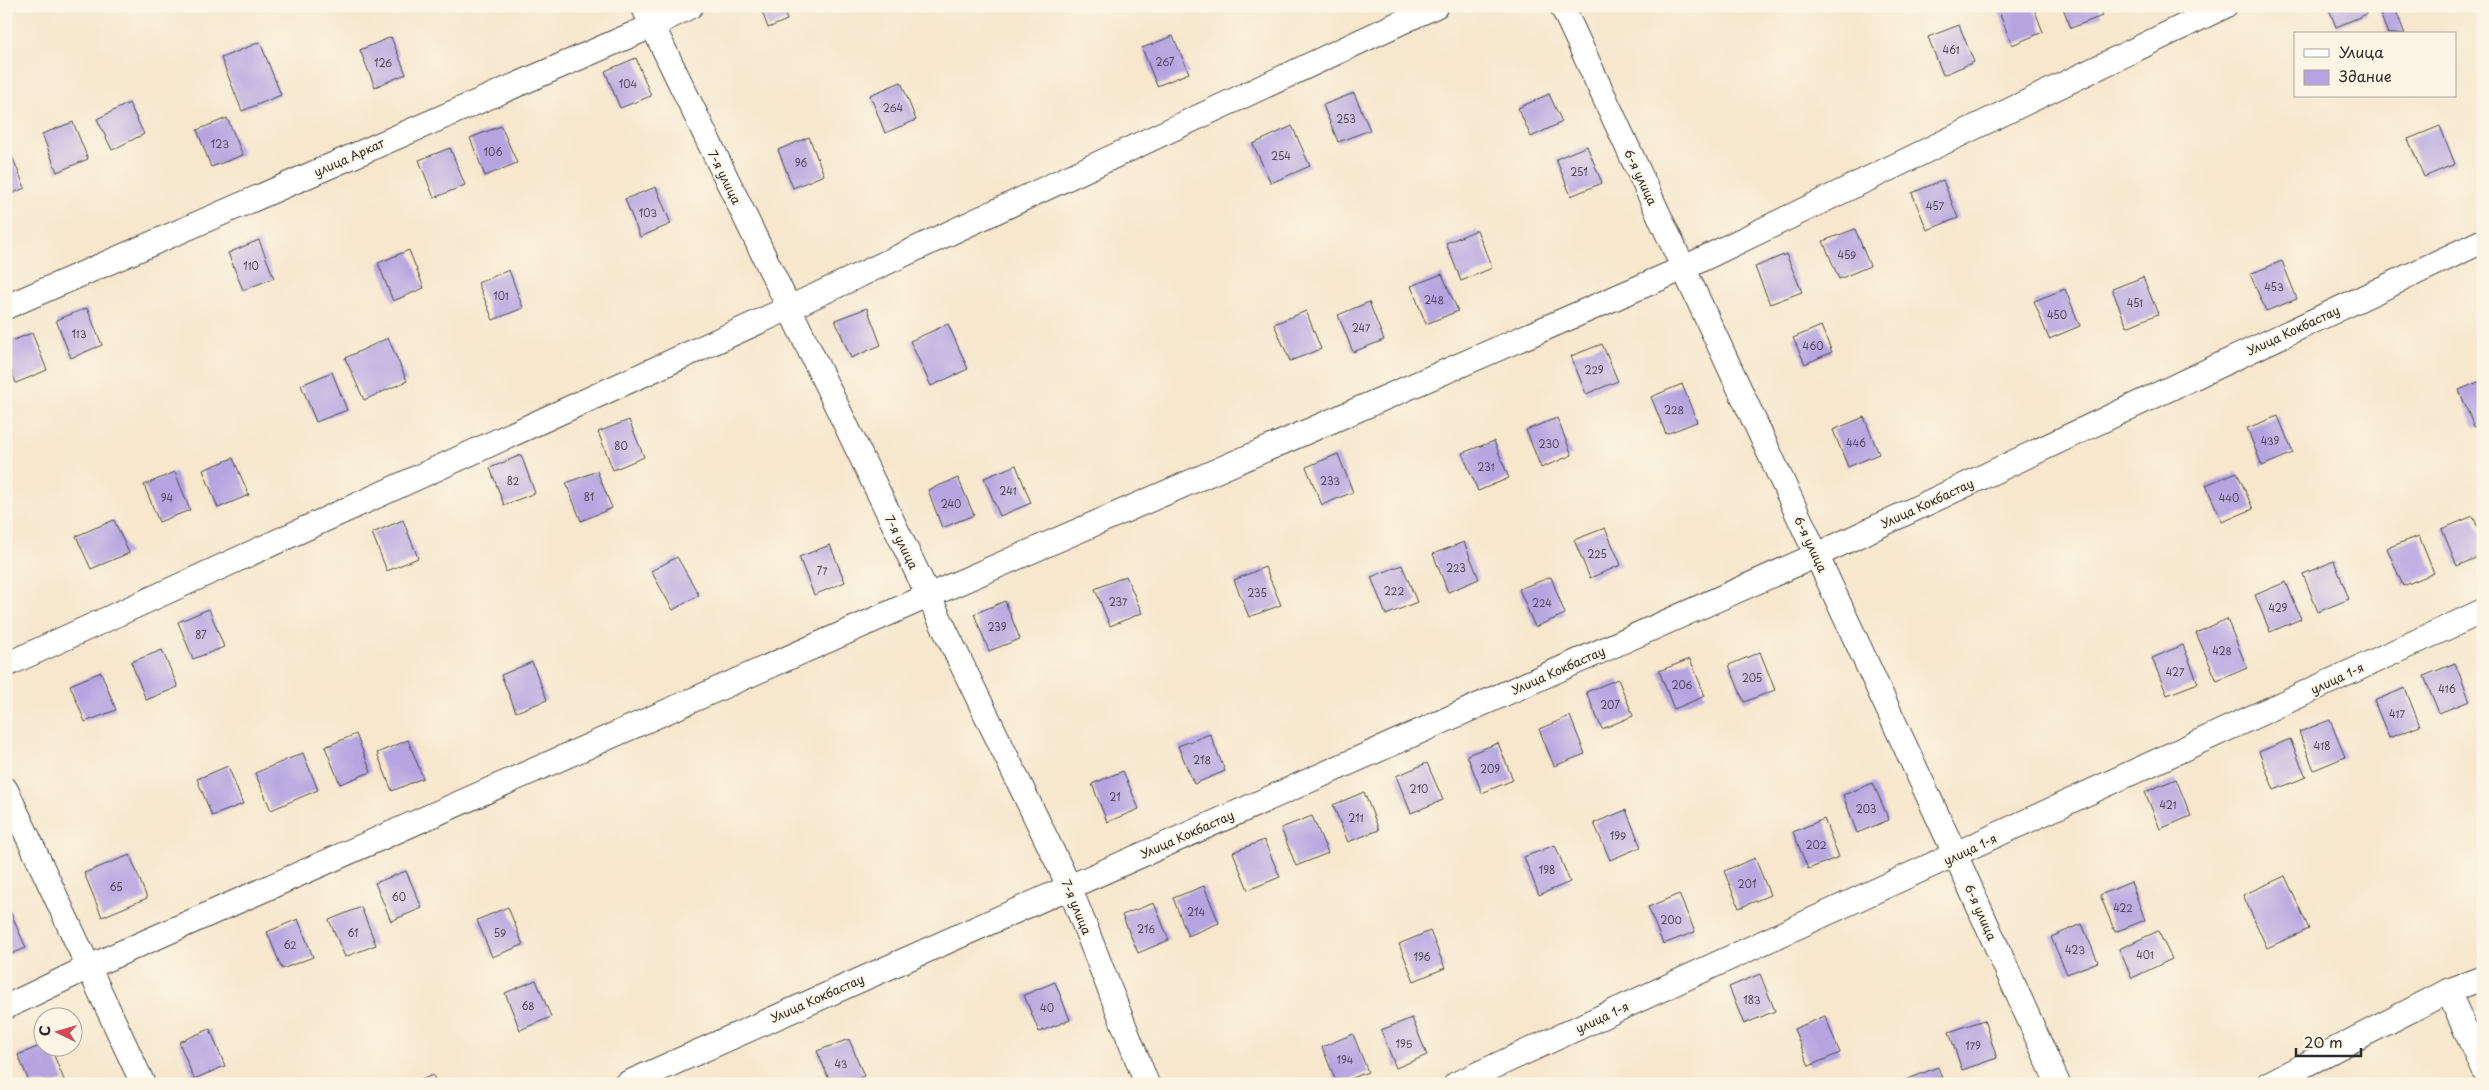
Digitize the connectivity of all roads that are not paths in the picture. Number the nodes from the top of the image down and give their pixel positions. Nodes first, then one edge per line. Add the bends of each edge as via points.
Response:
1 (691, 6) edge
2 (1436, 6) edge
3 (1562, 6) edge
4 (2226, 6) edge
5 (647, 16) edge
6 (2483, 241) edge
7 (1684, 268) junction
8 (6, 307) edge
9 (789, 308) junction
10 (1816, 555) junction
11 (928, 596) junction
12 (2483, 611) edge
13 (6, 665) edge
14 (6, 790) edge
15 (1956, 856) junction
16 (1069, 886) junction
17 (89, 967) junction
18 (2483, 978) edge
19 (2448, 991) junction
20 (6, 1007) edge
21 (2483, 1069) edge
22 (143, 1084) edge
23 (626, 1084) edge
24 (1147, 1084) edge
25 (1456, 1084) edge
26 (2058, 1084) edge
27 (2268, 1084) edge

1 - 5 street, улица Аркат
2 - 9 street
3 - 7 street, 6-я улица
4 - 7 street
5 - 8 street, улица Аркат
5 - 9 street, 7-я улица
6 - 10 street, Улица Кокбастау
7 - 10 street, 6-я улица
7 - 11 street
9 - 11 street, 7-я улица
9 - 13 street
10 - 15 street, 6-я улица
10 - 16 street, Улица Кокбастау
11 - 16 street, 7-я улица
11 - 17 street
12 - 15 street, улица 1-я
14 - 17 street
15 - 25 street, улица 1-я
15 - 26 street, 6-я улица
16 - 23 street, Улица Кокбастау
16 - 24 street, 7-я улица
17 - 20 street
17 - 22 street
18 - 19 street
19 - 21 street
19 - 27 street

